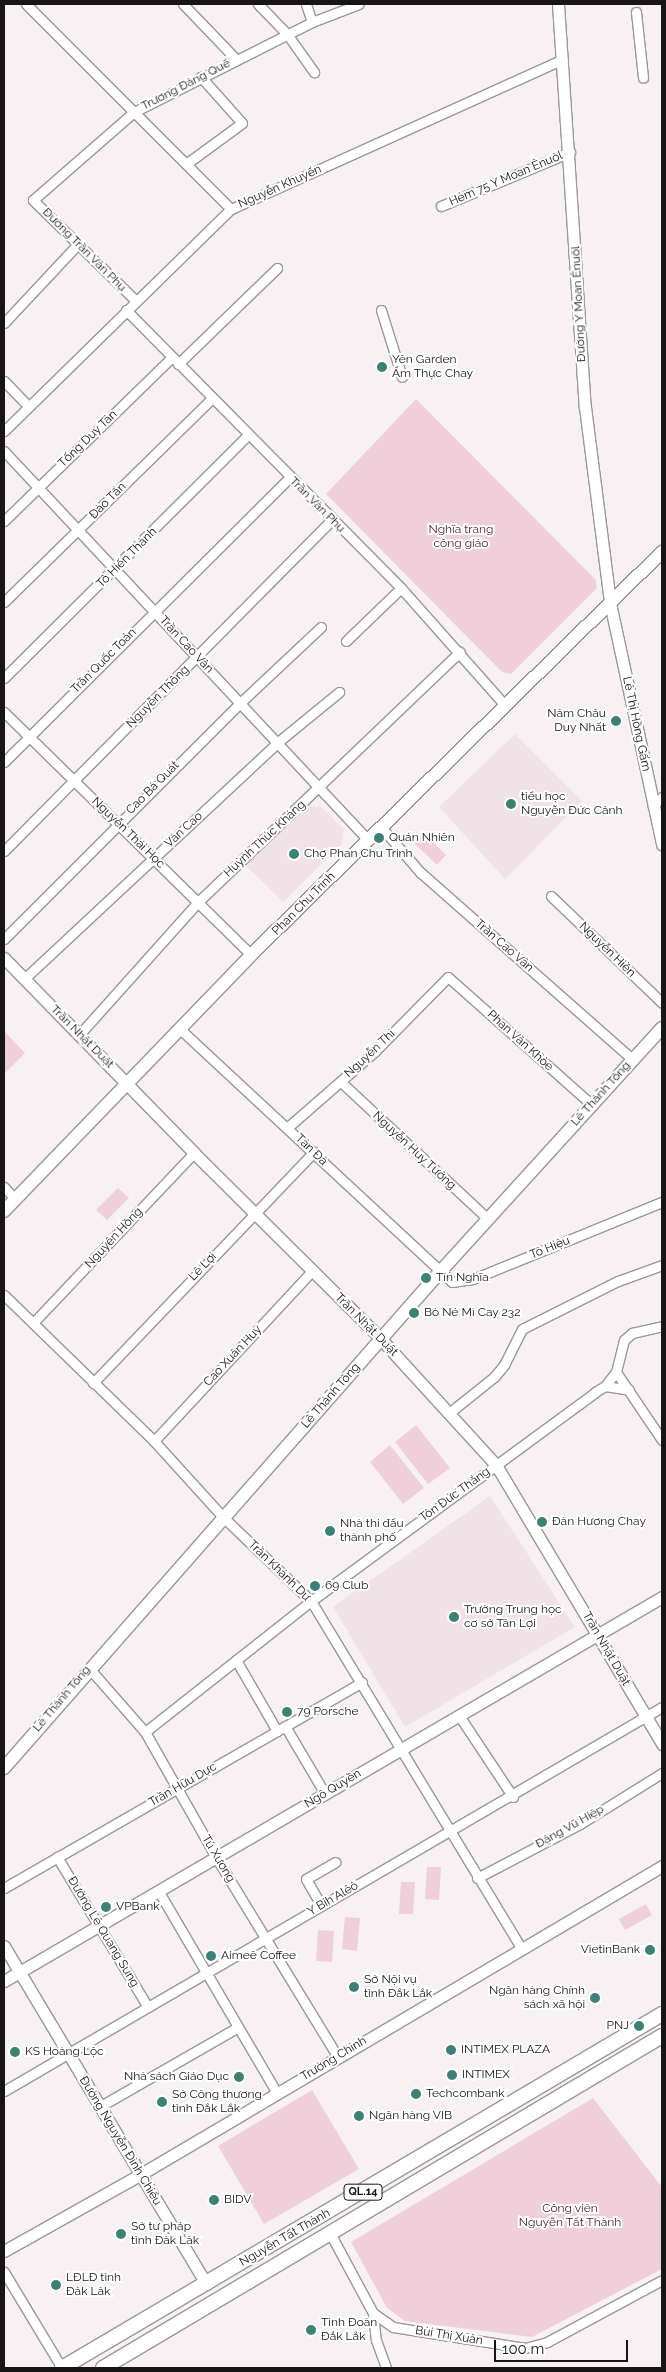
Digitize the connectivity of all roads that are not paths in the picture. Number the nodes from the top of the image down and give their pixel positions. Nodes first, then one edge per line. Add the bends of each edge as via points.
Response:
1 (26, 4) edge
2 (183, 4) edge
3 (258, 4) edge
4 (306, 4) edge
5 (355, 4) edge
6 (558, 4) edge
7 (636, 12) dead end
8 (312, 22) junction
9 (287, 34) junction
10 (563, 59) junction
11 (236, 60) junction
12 (314, 72) dead end
13 (201, 77) junction
14 (643, 78) dead end
15 (134, 112) junction
16 (570, 152) junction
17 (186, 164) junction
18 (33, 200) joint
19 (441, 206) dead end
20 (231, 209) junction
21 (78, 244) junction
22 (277, 268) dead end
23 (135, 300) junction
24 (126, 310) junction
25 (381, 310) dead end
26 (4, 322) edge
27 (175, 360) junction
28 (402, 377) dead end
29 (4, 381) edge
30 (212, 398) junction
31 (28, 406) junction
32 (4, 431) edge
33 (248, 435) junction
34 (4, 451) edge
35 (290, 477) junction
36 (37, 489) junction
37 (332, 520) junction
38 (4, 521) edge
39 (77, 532) junction
40 (662, 552) edge
41 (117, 569) junction
42 (400, 588) junction
43 (4, 602) edge
44 (610, 604) junction
45 (154, 610) junction
46 (321, 627) dead end
47 (346, 641) dead end
48 (460, 652) junction
49 (198, 658) junction
50 (4, 678) edge
51 (339, 692) dead end
52 (240, 703) junction
53 (504, 704) junction
54 (4, 712) edge
55 (30, 736) junction
56 (278, 742) junction
57 (4, 762) edge
58 (74, 781) junction
59 (320, 787) junction
60 (662, 797) edge
61 (653, 806) junction
62 (117, 824) junction
63 (381, 826) junction
64 (368, 840) junction
65 (662, 840) edge
66 (4, 851) edge
67 (154, 858) junction
68 (551, 896) dead end
69 (198, 902) junction
70 (4, 939) edge
71 (252, 955) junction
72 (4, 958) edge
73 (448, 978) joint
74 (24, 979) junction
75 (662, 1003) edge
76 (662, 1028) edge
77 (181, 1030) junction
78 (79, 1035) junction
79 (632, 1060) junction
80 (341, 1082) junction
81 (127, 1083) junction
82 (592, 1105) junction
83 (288, 1127) junction
84 (314, 1152) junction
85 (194, 1154) junction
86 (4, 1187) edge
87 (15, 1199) junction
88 (662, 1202) edge
89 (4, 1211) edge
90 (255, 1213) junction
91 (488, 1219) junction
92 (662, 1265) edge
93 (312, 1271) junction
94 (439, 1273) junction
95 (4, 1295) edge
96 (33, 1324) junction
97 (662, 1326) edge
98 (381, 1339) junction
99 (616, 1372) junction
100 (93, 1383) junction
101 (605, 1386) junction
102 (629, 1390) junction
103 (449, 1413) junction
104 (662, 1440) edge
105 (154, 1441) junction
106 (496, 1465) junction
107 (223, 1517) junction
108 (662, 1597) edge
109 (311, 1601) junction
110 (598, 1635) junction
111 (236, 1660) junction
112 (88, 1668) junction
113 (362, 1682) junction
114 (662, 1707) edge
115 (460, 1717) junction
116 (645, 1717) junction
117 (281, 1729) junction
118 (145, 1732) junction
119 (662, 1744) edge
120 (402, 1748) junction
121 (4, 1768) edge
122 (662, 1773) edge
123 (176, 1788) junction
124 (326, 1794) junction
125 (513, 1797) junction
126 (448, 1832) junction
127 (57, 1857) junction
128 (217, 1859) junction
129 (336, 1862) dead end
130 (662, 1866) edge
131 (477, 1878) junction
132 (4, 1888) edge
133 (159, 1892) junction
134 (321, 1905) junction
135 (99, 1926) junction
136 (266, 1937) junction
137 (4, 1946) edge
138 (521, 1948) junction
139 (20, 1972) junction
140 (207, 1973) junction
141 (4, 1981) edge
142 (148, 2007) junction
143 (662, 2014) edge
144 (238, 2027) junction
145 (662, 2036) edge
146 (68, 2055) junction
147 (338, 2057) junction
148 (4, 2091) edge
149 (277, 2093) junction
150 (99, 2107) junction
151 (140, 2174) junction
152 (322, 2217) junction
153 (331, 2235) junction
154 (4, 2251) edge
155 (4, 2272) edge
156 (662, 2280) edge
157 (206, 2284) junction
158 (373, 2313) junction
159 (62, 2368) edge
160 (103, 2368) edge
161 (386, 2368) edge

1 - 15 street
2 - 11 street
3 - 9 street
4 - 8 street
5 - 8 street, Trương Đăng Quế
6 - 10 street, Đường Y Moan Ênuôl
7 - 14 street
8 - 9 street, Trương Đăng Quế
9 - 11 street, Trương Đăng Quế
9 - 12 street
10 - 16 street, Đường Y Moan Ênuôl
10 - 20 street, Nguyễn Khuyến
11 - 13 street, Trương Đăng Quế
13 - 15 street, Trương Đăng Quế
13 - 17 street via 242,123
15 - 17 street
15 - 18 street, Trương Đăng Quế
16 - 19 street, Hẻm 75 Y Moan Ênuôl
16 - 44 street, Đường Y Moan Ênuôl via 585,407
17 - 20 street
18 - 21 street, Đường Trần Văn Phụ
20 - 23 street, Nguyễn Khuyến
21 - 23 street, Đường Trần Văn Phụ
21 - 26 street
22 - 27 street, Tống Duy Tân
23 - 24 street, Nguyễn Khuyến
24 - 27 street, Trần Văn Phụ
24 - 31 street, Nguyễn Khuyến
25 - 28 street
27 - 30 street, Trần Văn Phụ
27 - 36 street, Tống Duy Tân
29 - 31 street
30 - 33 street, Trần Văn Phụ
30 - 39 street, Đào Tấn
31 - 32 street, Nguyễn Khuyến
33 - 35 street, Trần Văn Phụ
33 - 41 street, Tô Hiến Thành
34 - 36 street, Trần Cao Vân
35 - 37 street, Trần Văn Phụ
35 - 45 street, Trần Quốc Toản
36 - 38 street, Tống Duy Tân
36 - 39 street, Trần Cao Vân
37 - 42 street, Trần Văn Phụ
37 - 49 street, Nguyễn Thông
39 - 41 street, Trần Cao Vân
39 - 43 street, Đào Tấn
40 - 44 main road, Phan Chu Trinh
41 - 45 street, Trần Cao Vân
41 - 50 street, Tô Hiến Thành
42 - 47 street
42 - 48 street, Trần Văn Phụ
44 - 53 main road, Phan Chu Trinh
44 - 61 street, Lê Thị Hồng Gấm
45 - 49 street, Trần Cao Vân
45 - 55 street, Trần Quốc Toản
46 - 52 street, Cao Bá Quát
48 - 53 street, Trần Văn Phụ
48 - 59 street, Huỳnh Thúc Kháng
49 - 52 street, Trần Cao Vân
49 - 58 street, Nguyễn Thông
51 - 56 street, Văn Cao
52 - 56 street, Trần Cao Vân
52 - 62 street, Cao Bá Quát
53 - 63 main road, Phan Chu Trinh
54 - 55 street, Nguyễn Thái Học
55 - 57 street, Trần Quốc Toản
55 - 58 street, Nguyễn Thái Học
56 - 59 street, Trần Cao Vân
56 - 67 street, Văn Cao
58 - 62 street, Nguyễn Thái Học
58 - 66 street, Nguyễn Thông
59 - 64 street, Trần Cao Vân
59 - 69 street, Huỳnh Thúc Kháng
60 - 61 street
61 - 65 street, Lê Thị Hồng Gấm
62 - 67 street, Nguyễn Thái Học
62 - 70 street, Cao Bá Quát
63 - 64 main road, Phan Chu Trinh
63 - 79 street, Trần Cao Vân via 420,872
64 - 71 main road, Phan Chu Trinh
67 - 69 street, Nguyễn Thái Học
67 - 74 street, Văn Cao
68 - 75 street, Nguyễn Hiền
69 - 71 street, Nguyễn Thái Học
69 - 78 street, Huỳnh Thúc Kháng
71 - 77 main road, Phan Chu Trinh
72 - 74 street, Trần Nhật Duật
73 - 80 street, Nguyễn Thi
73 - 82 street, Phan Văn Khòe
74 - 78 street, Trần Nhật Duật
76 - 79 main road, Lê Thánh Tông
77 - 81 main road, Phan Chu Trinh
77 - 83 street, Tản Đà
78 - 81 street, Trần Nhật Duật
79 - 82 main road, Lê Thánh Tông
80 - 83 street, Nguyễn Thi
80 - 91 street, Nguyễn Huy Tưởng
81 - 85 street, Trần Nhật Duật
81 - 87 main road, Phan Chu Trinh
82 - 91 main road, Lê Thánh Tông
83 - 84 street, Tản Đà
84 - 90 street, Lê Lợi
84 - 94 street, Tản Đà
85 - 90 street, Trần Nhật Duật
85 - 96 street, Nguyên Hồng
86 - 87 street
87 - 89 main road, Phan Chu Trinh
88 - 94 street, Tô Hiệu via 473,1279 452,1282
90 - 93 street, Trần Nhật Duật
90 - 100 street, Lê Lợi
91 - 94 main road, Lê Thánh Tông
92 - 103 street via 618,1281 522,1329 504,1365 494,1377
93 - 98 street, Trần Nhật Duật
93 - 105 street, Cao Xuân Huy
94 - 98 main road, Lê Thánh Tông
95 - 96 street, Trần Khánh Dư
96 - 100 street, Trần Khánh Dư
97 - 99 street via 632,1334 624,1340
98 - 103 street, Trần Nhật Duật
98 - 107 main road, Lê Thánh Tông
99 - 101 street, Tôn Đức Thắng
99 - 102 street
100 - 105 street, Trần Khánh Dư
101 - 102 street
101 - 106 street, Tôn Đức Thắng
102 - 104 street
103 - 106 street, Trần Nhật Duật
105 - 107 street, Trần Khánh Dư
106 - 109 street, Tôn Đức Thắng
106 - 110 street, Trần Nhật Duật
107 - 109 street, Trần Khánh Dư
107 - 112 main road, Lê Thánh Tông
108 - 110 street, Ngô Quyền
109 - 111 street, Tôn Đức Thắng
109 - 113 street, Trần Khánh Dư
110 - 115 street, Ngô Quyền
110 - 116 street, Trần Nhật Duật
111 - 117 street
111 - 118 street, Tôn Đức Thắng
112 - 118 street, Tú Xương
112 - 121 main road, Lê Thánh Tông
113 - 117 street, Trần Hữu Dực
113 - 120 street, Trần Khánh Dư
114 - 116 street, Y Bih Alêô
115 - 120 street, Ngô Quyền
115 - 125 street
116 - 119 street, Trần Nhật Duật
116 - 125 street, Y Bih Alêô
117 - 123 street, Trần Hữu Dực
117 - 124 street
118 - 123 street, Tú Xương
120 - 124 street, Ngô Quyền
120 - 126 street, Trần Khánh Dư
122 - 131 street, Đặng Vũ Hiệp via 580,1824
123 - 127 street, Trần Hữu Dực
123 - 128 street, Tú Xương
124 - 128 street, Ngô Quyền
125 - 126 street, Y Bih Alêô
126 - 131 street, Trần Khánh Dư
126 - 134 street, Y Bih Alêô
127 - 132 street, Trần Hữu Dực
127 - 135 street, Đường Lê Quang Sung
128 - 133 street, Ngô Quyền
128 - 136 street, Tú Xương
129 - 134 street via 306,1879
130 - 138 street, Trường Chinh
131 - 138 street, Trần Khánh Dư
133 - 135 street, Ngô Quyền
133 - 140 street
134 - 136 street, Y Bih Alêô
135 - 139 street, Ngô Quyền
135 - 142 street, Đường Lê Quang Sung
136 - 140 street, Y Bih Alêô
136 - 147 street, Tú Xương
137 - 139 street, Đường Nguyễn Đình Chiểu
138 - 147 street, Trường Chinh
139 - 141 street, Ngô Quyền
139 - 146 street, Đường Nguyễn Đình Chiểu
140 - 142 street, Y Bih Alêô
140 - 144 street
142 - 146 street, Y Bih Alêô
143 - 152 main road, Nguyễn Tất Thành / QL.14
144 - 149 street
144 - 150 street
145 - 153 main road, Nguyễn Tất Thành / QL.14
146 - 148 street, Y Bih Alêô
146 - 150 street, Đường Nguyễn Đình Chiểu
147 - 149 street, Trường Chinh
149 - 151 street, Trường Chinh
150 - 151 street, Đường Nguyễn Đình Chiểu
151 - 154 street, Trường Chinh
151 - 157 street, Đường Nguyễn Đình Chiểu
152 - 153 main road
152 - 157 main road, Nguyễn Tất Thành / QL.14
153 - 158 street, Bùi Thị Xuân
153 - 160 main road, Nguyễn Tất Thành / QL.14
155 - 159 street
156 - 158 street, Bùi Thị Xuân via 537,2347 393,2328
157 - 159 main road, Nguyễn Tất Thành / QL.14
158 - 161 street via 376,2340

